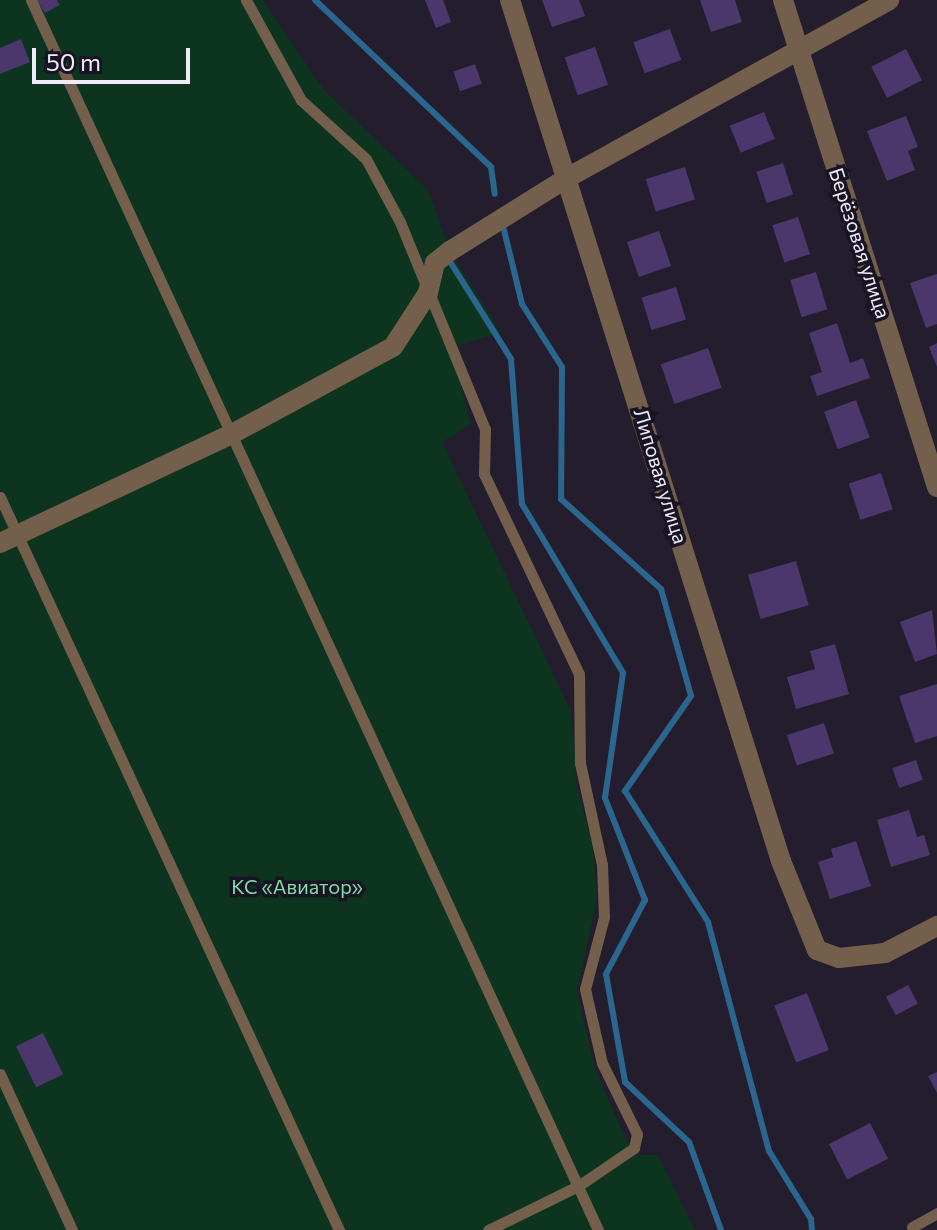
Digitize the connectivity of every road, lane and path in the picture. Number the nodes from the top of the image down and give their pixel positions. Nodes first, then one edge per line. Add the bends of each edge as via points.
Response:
1 (31, 0) edge
2 (246, 0) edge
3 (510, 0) edge
4 (783, 0) edge
5 (889, 0) edge
6 (799, 52) junction
7 (567, 178) junction
8 (428, 293) junction
9 (230, 435) junction
10 (937, 487) edge
11 (0, 497) edge
12 (9, 539) edge
13 (937, 926) edge
14 (0, 1074) edge
15 (578, 1186) junction
16 (937, 1213) edge
17 (912, 1227) dead end
18 (72, 1230) edge
19 (339, 1230) edge
20 (488, 1230) edge
21 (598, 1230) edge

1 - 9 lane
2 - 8 lane via 301,100 366,159
3 - 7 street, Липовая улица
4 - 6 street, Берёзовая улица
5 - 6 street
6 - 7 street
6 - 10 street, Берёзовая улица
7 - 8 street via 442,257 435,263
7 - 13 street, Липовая улица via 781,861 817,950 839,958 885,953
8 - 9 street via 393,347
8 - 15 lane via 485,429 484,474 579,674 580,763 602,865 603,904 585,989 602,1063 637,1134 634,1148
9 - 12 street
9 - 15 lane
11 - 12 lane
12 - 19 lane
14 - 18 lane
15 - 20 lane
15 - 21 lane
16 - 17 lane

